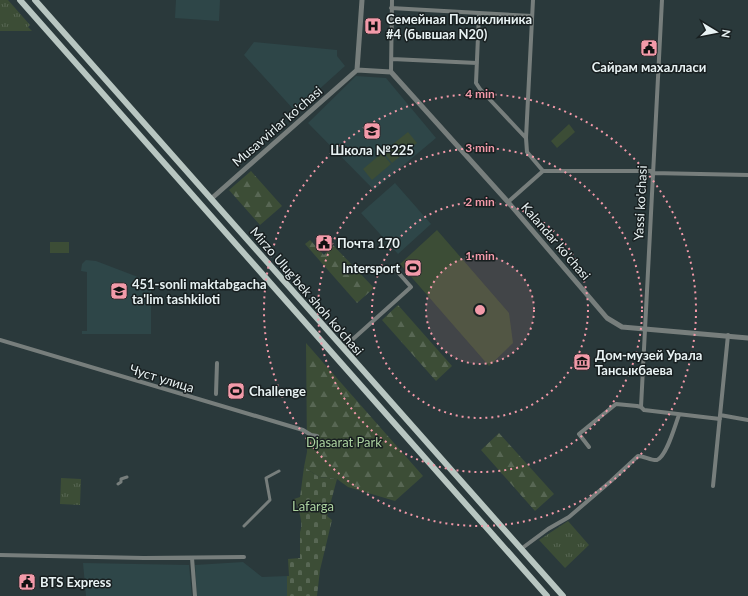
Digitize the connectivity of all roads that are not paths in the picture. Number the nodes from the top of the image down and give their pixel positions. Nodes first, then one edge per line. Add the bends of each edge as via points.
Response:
1 (20, 0) edge
2 (37, 0) edge
3 (362, 0) edge
4 (392, 0) edge
5 (533, 0) edge
6 (662, 0) edge
7 (391, 8) junction
8 (479, 13) junction
9 (532, 16) junction
10 (392, 59) junction
11 (477, 63) junction
12 (357, 70) junction
13 (391, 72) junction
14 (526, 138) junction
15 (543, 170) junction
16 (652, 172) junction
17 (748, 175) edge
18 (211, 199) junction
19 (508, 202) junction
20 (234, 225) junction
21 (225, 232) junction
22 (396, 270) dead end
23 (645, 328) junction
24 (728, 335) junction
25 (748, 338) edge
26 (0, 340) edge
27 (343, 348) junction
28 (217, 363) dead end
29 (216, 394) dead end
30 (641, 407) junction
31 (679, 415) junction
32 (720, 417) junction
33 (748, 420) edge
34 (317, 436) dead end
35 (589, 446) dead end
36 (280, 471) dead end
37 (127, 477) dead end
38 (118, 484) dead end
39 (713, 486) dead end
40 (244, 526) dead end
41 (521, 549) junction
42 (0, 555) edge
43 (244, 557) dead end
44 (192, 558) junction
45 (530, 559) junction
46 (521, 566) junction
47 (195, 596) edge
48 (547, 596) edge
49 (563, 596) edge

1 - 21 main road, Mirzo Ulug'bek shoh ko'chasi
2 - 18 main road, Mirzo Ulug'bek shoh ko'chasi
3 - 12 street
4 - 7 street
5 - 9 street
6 - 16 street, Yassi ko'chasi
7 - 8 street
7 - 10 street
8 - 9 street
8 - 11 street
9 - 14 street
10 - 11 street
10 - 13 street
11 - 14 street via 477,85
12 - 13 street
12 - 18 street, Musavvirlar ko'chasi
13 - 19 street, Kalandar ko'chasi
14 - 15 street via 527,152
15 - 16 street
15 - 19 street
16 - 17 street
16 - 23 street, Yassi ko'chasi
18 - 20 main road, Mirzo Ulug'bek shoh ko'chasi
19 - 23 street, Kalandar ko'chasi via 607,318 622,327
20 - 21 main road
20 - 27 main road, Mirzo Ulug'bek shoh ko'chasi
21 - 46 main road, Mirzo Ulug'bek shoh ko'chasi
22 - 27 street via 411,287
23 - 24 street, Kalandar ko'chasi
23 - 30 street, Yassi ko'chasi
24 - 25 street, Kalandar ko'chasi
24 - 32 street
26 - 34 street, Чуст улица
27 - 41 main road, Mirzo Ulug'bek shoh ko'chasi
28 - 29 street
30 - 31 street via 644,410
30 - 35 street via 619,404 612,407 580,434
31 - 32 street
31 - 41 street via 665,452 658,459 638,456 569,517
32 - 33 street
32 - 39 street
36 - 40 street via 266,478 270,500
37 - 38 street via 121,479
41 - 45 main road, Mirzo Ulug'bek shoh ko'chasi
42 - 44 street
43 - 44 street
44 - 47 street
45 - 46 main road
45 - 49 main road, Mirzo Ulug'bek shoh ko'chasi
46 - 48 main road, Mirzo Ulug'bek shoh ko'chasi

